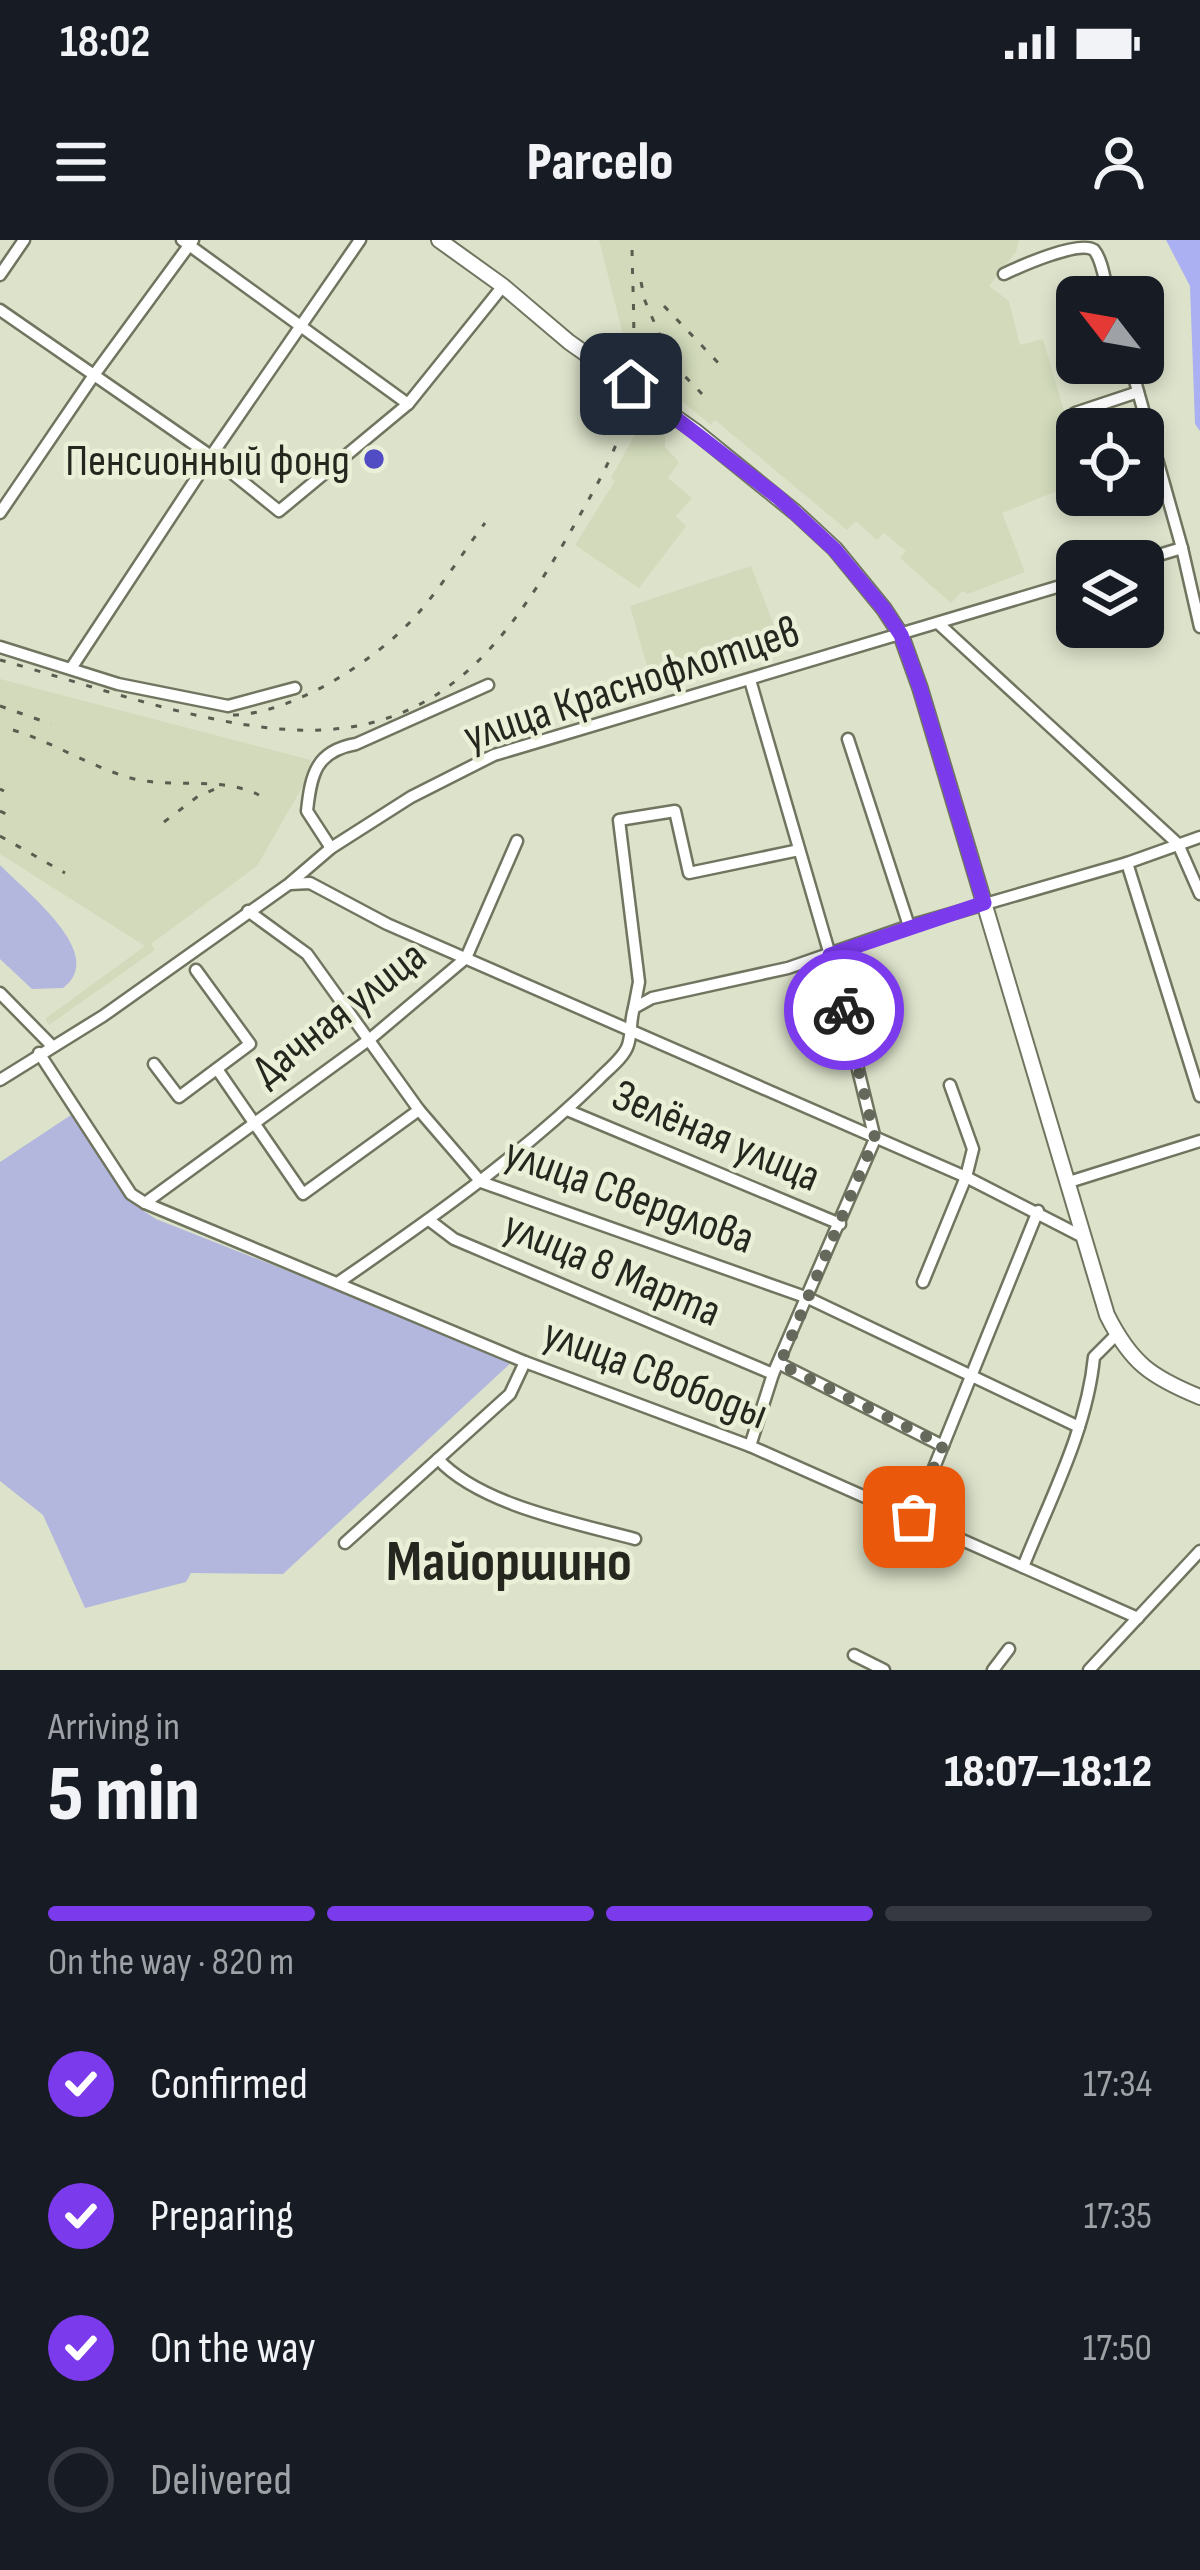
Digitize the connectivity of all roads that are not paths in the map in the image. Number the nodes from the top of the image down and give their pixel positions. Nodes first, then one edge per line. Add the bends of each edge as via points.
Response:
1 (24, 240) edge
2 (360, 240) edge
3 (439, 240) edge
4 (188, 242) edge
5 (1004, 274) dead end
6 (0, 275) edge
7 (1103, 276) edge
8 (503, 286) junction
9 (0, 310) edge
10 (300, 326) junction
11 (94, 375) junction
12 (1136, 384) edge
13 (1138, 392) junction
14 (408, 404) junction
15 (1090, 408) edge
16 (211, 456) junction
17 (0, 513) edge
18 (1182, 548) junction
19 (1164, 553) edge
20 (1056, 587) edge
21 (939, 624) junction
22 (1200, 627) edge
23 (901, 635) junction
24 (0, 647) edge
25 (72, 667) junction
26 (750, 680) junction
27 (488, 685) dead end
28 (295, 688) dead end
29 (848, 739) dead end
30 (1200, 837) edge
31 (517, 841) dead end
32 (1178, 844) junction
33 (332, 848) junction
34 (799, 850) junction
35 (1127, 863) junction
36 (289, 884) junction
37 (1200, 893) edge
38 (984, 903) junction
39 (248, 911) junction
40 (909, 926) junction
41 (830, 955) junction
42 (466, 958) junction
43 (196, 970) dead end
44 (0, 992) edge
45 (634, 1008) junction
46 (628, 1029) junction
47 (370, 1039) junction
48 (52, 1046) junction
49 (39, 1053) junction
50 (154, 1064) dead end
51 (217, 1069) junction
52 (0, 1079) edge
53 (950, 1084) dead end
54 (1200, 1096) edge
55 (567, 1109) junction
56 (419, 1110) junction
57 (254, 1123) junction
58 (875, 1138) junction
59 (1200, 1142) edge
60 (966, 1177) junction
61 (481, 1182) junction
62 (1069, 1182) dead end
63 (145, 1203) junction
64 (1038, 1211) junction
65 (429, 1220) junction
66 (839, 1224) junction
67 (1084, 1238) junction
68 (339, 1282) junction
69 (923, 1282) dead end
70 (808, 1298) junction
71 (1117, 1334) junction
72 (525, 1362) junction
73 (777, 1369) junction
74 (974, 1374) junction
75 (1200, 1397) edge
76 (1079, 1427) junction
77 (943, 1445) junction
78 (750, 1446) junction
79 (438, 1459) junction
80 (914, 1517) junction
81 (635, 1539) dead end
82 (344, 1543) dead end
83 (1200, 1551) edge
84 (1023, 1567) junction
85 (1138, 1618) junction
86 (1009, 1649) dead end
87 (854, 1655) dead end
88 (884, 1670) edge
89 (993, 1670) edge
90 (1089, 1670) edge

1 - 6 street
2 - 10 street
3 - 8 main road
4 - 10 street
4 - 11 street
5 - 7 street via 1085,244
8 - 14 street
8 - 23 main road via 796,512
9 - 11 street
10 - 14 street
10 - 16 street
11 - 16 street
11 - 17 street
12 - 13 street
13 - 15 street
13 - 18 street
14 - 16 street via 279,512
16 - 25 street
18 - 19 street
18 - 22 street
20 - 21 street, улица Краснофлотцев
21 - 23 street, улица Краснофлотцев
21 - 32 street
23 - 26 street, улица Краснофлотцев
23 - 38 main road
24 - 25 street
25 - 28 street via 228,706
26 - 33 street, улица Краснофлотцев via 494,755
26 - 34 street
27 - 33 street via 323,759 312,774 307,811
29 - 40 street
30 - 32 street
31 - 42 street
32 - 35 street
32 - 37 street
33 - 36 street, улица Краснофлотцев
34 - 41 street
34 - 45 street via 689,873 675,812 620,820 639,982
35 - 38 street
35 - 54 street
36 - 39 street, улица Краснофлотцев
36 - 42 street via 310,883
38 - 40 street
38 - 67 main road
39 - 47 street, улица Свердлова via 307,954
39 - 48 street, улица Краснофлотцев
40 - 41 street
41 - 45 street
41 - 58 street
42 - 46 street
42 - 47 street, Дачная улица
43 - 51 street, Дачная улица via 250,1044
44 - 48 street
45 - 46 street
46 - 55 street via 622,1056
46 - 58 street
47 - 56 street, улица Свердлова
47 - 57 street, Дачная улица
48 - 49 street, улица Краснофлотцев
49 - 52 street, улица Краснофлотцев
49 - 63 street via 131,1194
50 - 51 street, Дачная улица via 178,1097
51 - 57 street, Дачная улица
53 - 60 street via 973,1149
55 - 61 street
55 - 66 street, Зелёная улица
56 - 57 street, Дачная улица via 302,1194
56 - 61 street, улица Свердлова
57 - 63 street, Дачная улица
58 - 60 street
58 - 66 street
59 - 62 street
60 - 64 street
60 - 69 street
61 - 65 street
61 - 70 street, улица Свердлова
63 - 68 street, улица Свободы
64 - 67 street
64 - 74 street
65 - 68 street
65 - 73 street, улица 8 Марта via 454,1239
66 - 70 street
67 - 71 main road
68 - 72 street, улица Свободы
70 - 73 street
70 - 74 street, улица Свердлова
71 - 75 main road via 1141,1367
71 - 76 street via 1094,1357
72 - 78 street, улица Свободы
72 - 79 street via 510,1394
73 - 77 street, улица 8 Марта
73 - 78 street
74 - 76 street, улица Свердлова
74 - 77 street
76 - 84 street
77 - 80 street
78 - 80 street, улица Свободы
79 - 81 street via 452,1475 512,1502
79 - 82 street
80 - 84 street, улица Свободы
83 - 85 street
84 - 85 street, улица Свободы
85 - 90 street
86 - 89 street
87 - 88 street

